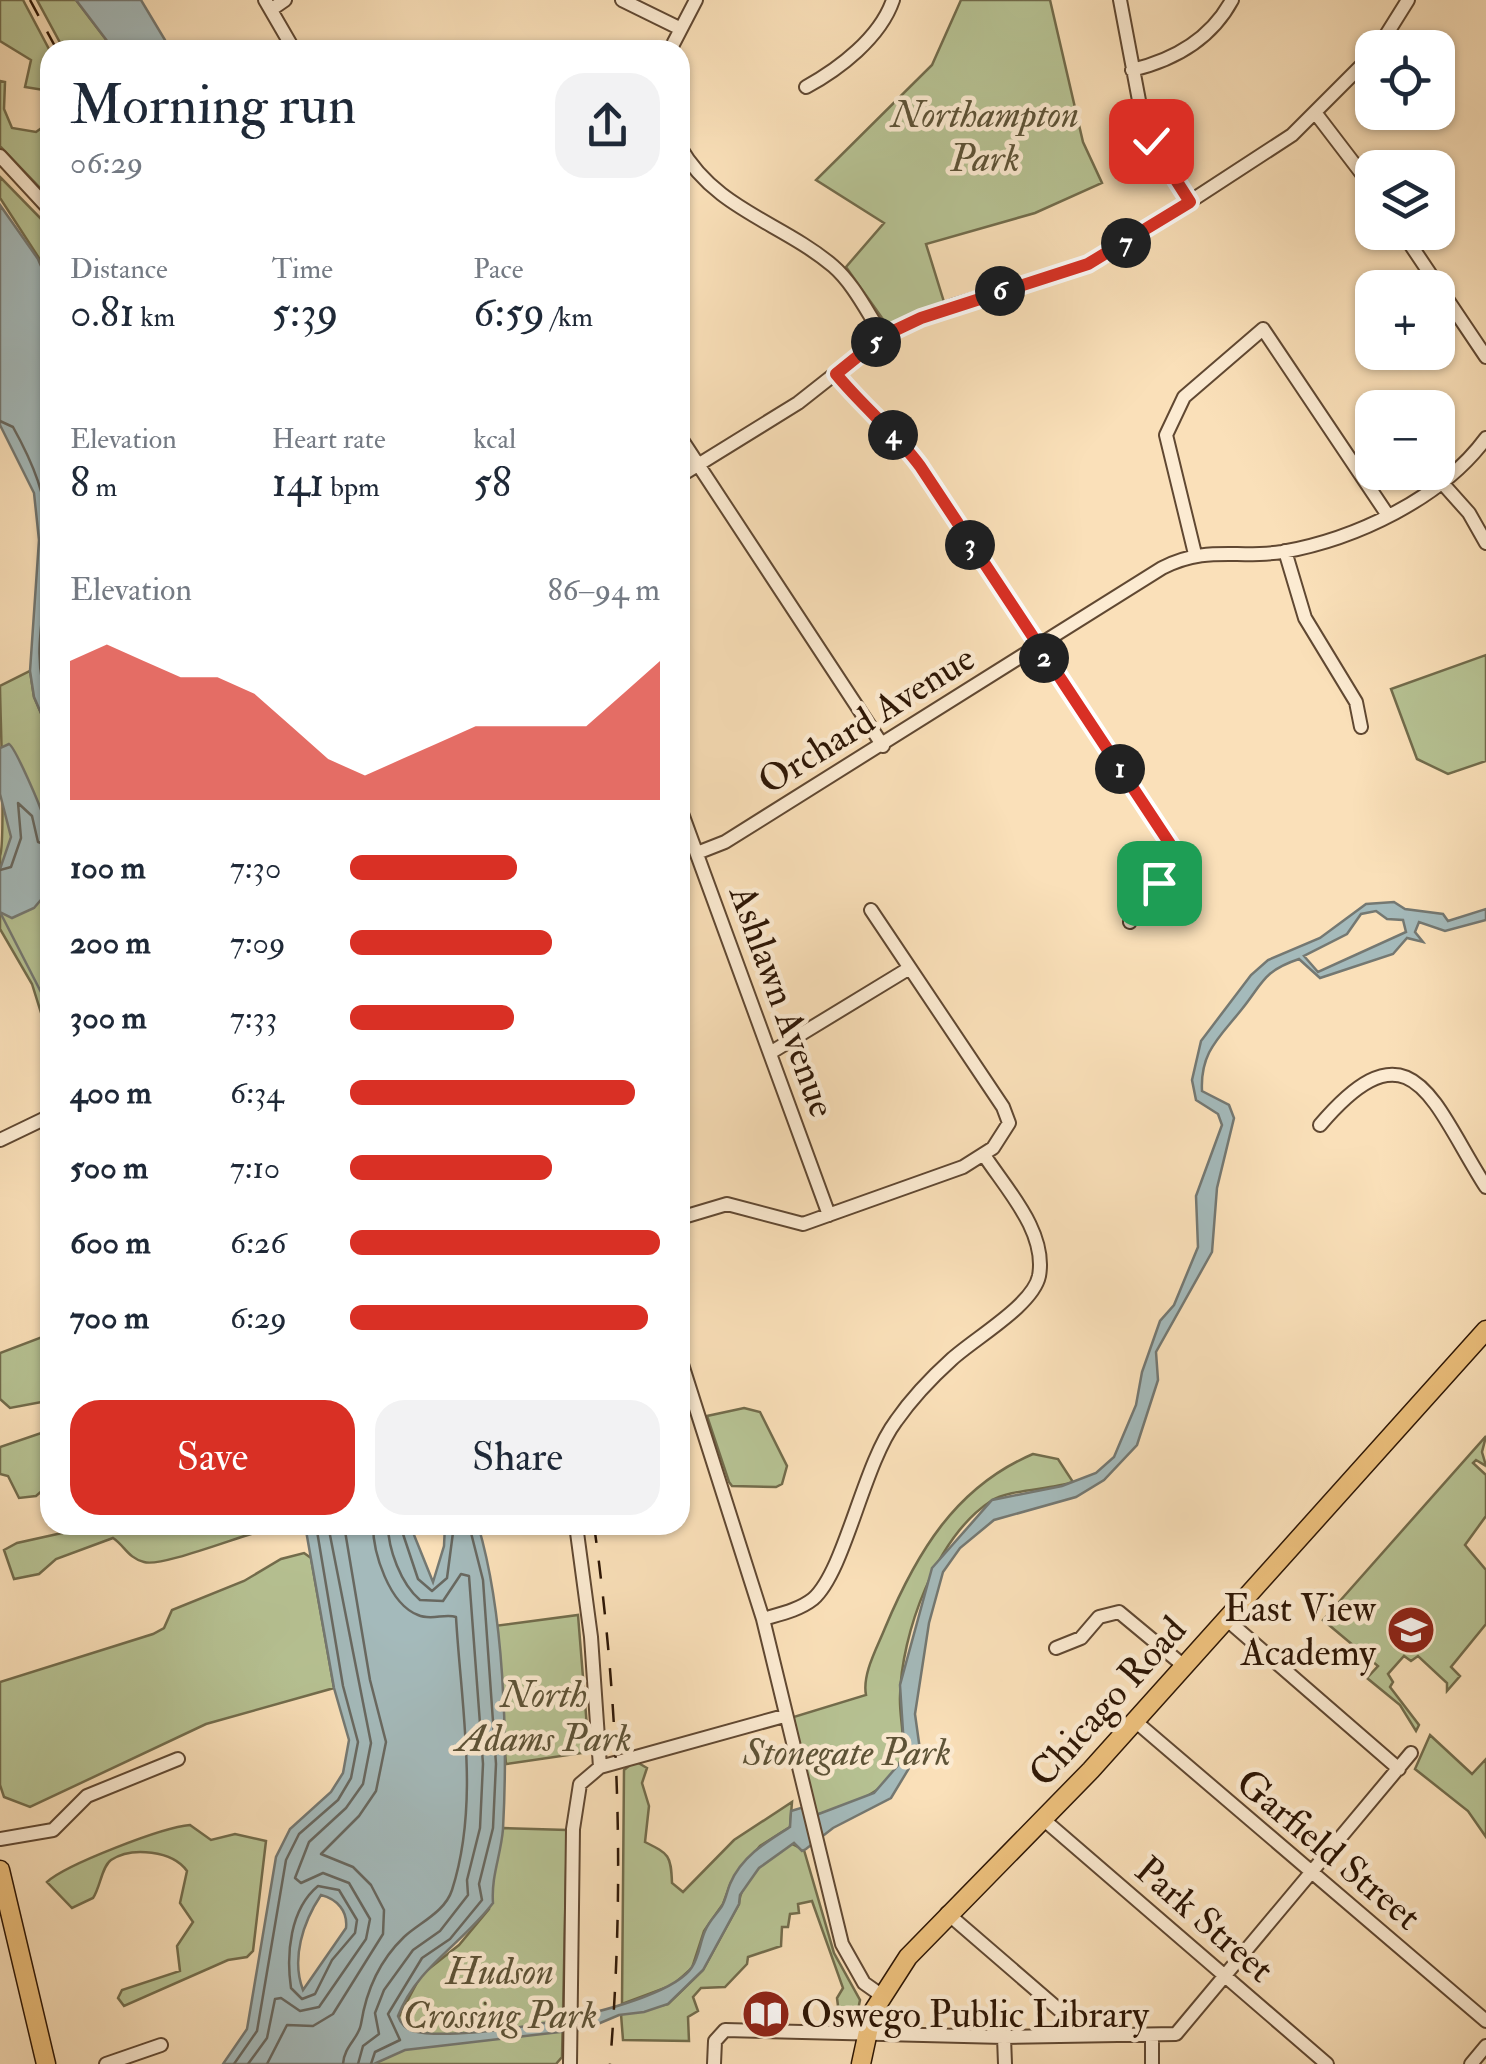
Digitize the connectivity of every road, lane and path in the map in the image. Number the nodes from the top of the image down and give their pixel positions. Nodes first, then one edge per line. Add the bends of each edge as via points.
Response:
1 (285, 0) edge
2 (622, 0) edge
3 (696, 0) edge
4 (893, 0) edge
5 (1120, 0) edge
6 (1232, 0) edge
7 (1408, 0) edge
8 (268, 4) edge
9 (679, 28) junction
10 (1389, 30) edge
11 (288, 40) edge
12 (674, 40) edge
13 (1132, 70) junction
14 (1355, 74) edge
15 (806, 88) dead end
16 (1317, 115) junction
17 (0, 156) edge
18 (690, 162) edge
19 (1355, 165) edge
20 (40, 199) edge
21 (1190, 202) junction
22 (1414, 250) edge
23 (883, 336) junction
24 (1486, 357) edge
25 (836, 374) junction
26 (1486, 438) edge
27 (690, 453) edge
28 (698, 465) junction
29 (690, 470) edge
30 (1455, 473) edge
31 (1434, 490) edge
32 (1448, 490) edge
33 (1387, 514) junction
34 (1486, 543) edge
35 (1284, 551) junction
36 (1195, 554) junction
37 (1037, 648) junction
38 (1361, 727) dead end
39 (883, 746) junction
40 (690, 834) edge
41 (697, 852) junction
42 (871, 910) dead end
43 (1130, 922) dead end
44 (908, 969) junction
45 (770, 1052) junction
46 (40, 1121) edge
47 (1320, 1124) dead end
48 (0, 1140) edge
49 (984, 1155) junction
50 (1486, 1186) edge
51 (690, 1215) edge
52 (829, 1216) junction
53 (1486, 1330) edge
54 (690, 1389) edge
55 (577, 1535) edge
56 (764, 1619) junction
57 (1226, 1619) junction
58 (1056, 1648) dead end
59 (1184, 1666) junction
60 (784, 1716) junction
61 (1135, 1722) junction
62 (1411, 1754) dead end
63 (178, 1758) dead end
64 (600, 1767) junction
65 (1399, 1769) junction
66 (1043, 1819) junction
67 (0, 1839) edge
68 (0, 1870) edge
69 (1311, 1873) junction
70 (947, 1913) junction
71 (5, 1934) edge
72 (1224, 1976) junction
73 (880, 1995) junction
74 (1486, 2021) edge
75 (865, 2031) junction
76 (1004, 2036) junction
77 (1072, 2036) junction
78 (1152, 2037) junction
79 (160, 2046) dead end
80 (1486, 2046) edge
81 (46, 2064) edge
82 (106, 2064) edge
83 (570, 2064) edge
84 (714, 2064) edge
85 (861, 2064) edge
86 (1005, 2064) edge
87 (1152, 2064) edge
88 (1327, 2064) edge
89 (1471, 2064) edge

1 - 8 street
2 - 9 street
3 - 9 street
4 - 15 street via 837,70
5 - 13 street
6 - 13 street via 1193,45
7 - 10 street
8 - 11 street
9 - 12 street
13 - 21 street via 1144,127
14 - 16 street
16 - 19 street
16 - 21 street
17 - 20 street
18 - 23 street via 723,200 834,267
21 - 23 street via 1088,264 952,306
22 - 24 street
23 - 25 street
25 - 28 street
25 - 37 street via 902,442
26 - 30 street, Orchard Avenue
27 - 28 street
28 - 29 street
28 - 39 street
31 - 33 street, Orchard Avenue
32 - 34 street
33 - 35 street, Orchard Avenue
33 - 36 street via 1263,330 1184,397 1166,435
35 - 36 street, Orchard Avenue
35 - 38 street via 1304,618 1356,702
36 - 37 street, Orchard Avenue via 1144,578
37 - 39 street, Orchard Avenue
37 - 43 street via 1174,850 1170,870
39 - 41 street, Orchard Avenue
40 - 41 street, Ashlawn Avenue
41 - 45 street, Ashlawn Avenue
42 - 44 street
44 - 45 street
44 - 49 street via 1007,1115 1008,1131
45 - 52 street, Ashlawn Avenue
46 - 48 street
47 - 50 street via 1353,1088 1375,1074 1398,1072 1418,1082
49 - 52 street
49 - 56 street via 1042,1253 1038,1282 1026,1300 923,1386 894,1423 872,1461 828,1580 812,1599
51 - 52 street via 727,1204 792,1223
53 - 57 main road, Chicago Road
54 - 56 street
55 - 64 street
56 - 60 street
57 - 59 main road, Chicago Road
57 - 65 street
58 - 59 street via 1080,1638 1099,1617 1120,1612
59 - 61 main road, Chicago Road
60 - 64 street
60 - 73 street via 842,1944 864,1983
61 - 66 main road, Chicago Road
61 - 69 street, Garfield Street
62 - 65 street
63 - 67 street via 87,1796 53,1830
64 - 83 street via 580,1784 574,1800
65 - 69 street
66 - 70 main road, Chicago Road
66 - 72 street, Park Street
68 - 71 main road
69 - 72 street
69 - 74 street, Garfield Street
70 - 73 main road, Chicago Road
70 - 77 street via 1064,2014
71 - 81 main road
72 - 78 street via 1176,2034
72 - 88 street, Park Street
73 - 75 main road, Chicago Road
75 - 76 street
75 - 84 street via 720,2033
75 - 85 main road, Chicago Road
76 - 77 street
76 - 86 street
77 - 78 street
78 - 87 street
79 - 82 street
80 - 89 street

